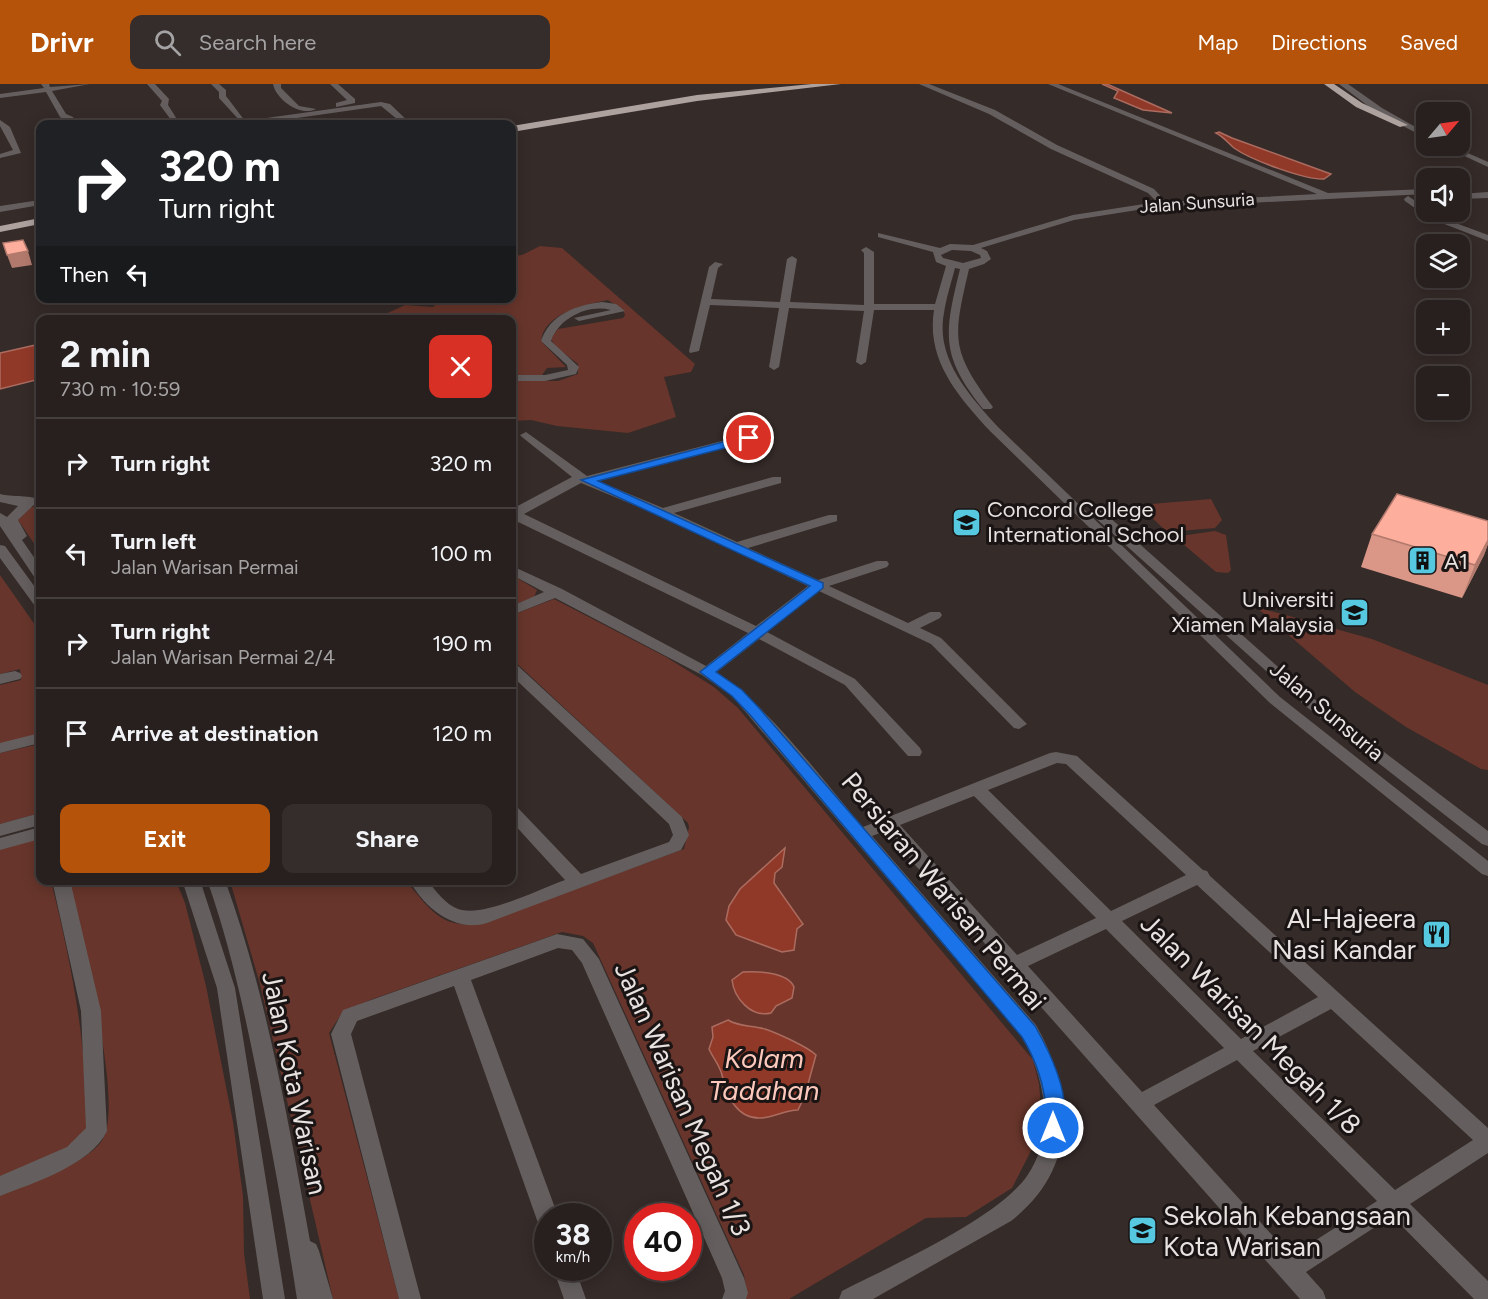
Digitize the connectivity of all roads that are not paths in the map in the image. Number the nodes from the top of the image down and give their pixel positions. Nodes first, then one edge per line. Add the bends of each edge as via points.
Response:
1 (86, 84) edge
2 (152, 84) edge
3 (215, 84) edge
4 (277, 84) edge
5 (334, 84) edge
6 (798, 84) edge
7 (837, 84) edge
8 (923, 84) edge
9 (1043, 84) edge
10 (1052, 84) edge
11 (1328, 84) edge
12 (1343, 84) edge
13 (1354, 84) edge
14 (46, 87) edge
15 (0, 96) edge
16 (71, 120) edge
17 (174, 120) edge
18 (241, 120) edge
19 (258, 120) edge
20 (402, 120) edge
21 (0, 122) edge
22 (1416, 122) edge
23 (1403, 125) junction
24 (516, 126) edge
25 (516, 126) edge
26 (1416, 131) edge
27 (1470, 149) edge
28 (0, 156) edge
29 (1469, 156) edge
30 (1488, 157) edge
31 (1488, 165) edge
32 (1287, 182) junction
33 (1488, 189) edge
34 (1470, 190) edge
35 (1416, 192) edge
36 (1488, 195) edge
37 (1470, 196) edge
38 (1326, 199) junction
39 (1408, 199) junction
40 (1416, 199) edge
41 (1207, 201) junction
42 (36, 204) edge
43 (1164, 204) junction
44 (0, 209) edge
45 (36, 218) edge
46 (36, 222) edge
47 (36, 227) edge
48 (36, 232) edge
49 (2, 233) edge
50 (881, 235) dead end
51 (1488, 238) edge
52 (973, 248) junction
53 (866, 250) dead end
54 (939, 251) junction
55 (984, 253) junction
56 (792, 259) dead end
57 (718, 264) dead end
58 (951, 265) junction
59 (965, 266) junction
60 (706, 302) junction
61 (784, 305) junction
62 (869, 308) junction
63 (940, 311) junction
64 (579, 318) dead end
65 (694, 351) dead end
66 (861, 362) dead end
67 (774, 367) dead end
68 (516, 378) edge
69 (526, 435) dead end
70 (749, 438) dead end
71 (584, 479) junction
72 (777, 480) dead end
73 (0, 498) edge
74 (36, 499) edge
75 (36, 499) edge
76 (36, 500) edge
77 (0, 510) edge
78 (516, 512) edge
79 (662, 512) junction
80 (516, 516) edge
81 (0, 518) edge
82 (832, 518) dead end
83 (736, 547) junction
84 (0, 549) edge
85 (24, 551) junction
86 (882, 564) dead end
87 (36, 569) edge
88 (516, 572) edge
89 (818, 585) junction
90 (557, 592) junction
91 (36, 598) edge
92 (516, 610) edge
93 (934, 615) dead end
94 (908, 628) junction
95 (758, 632) junction
96 (516, 672) edge
97 (707, 672) junction
98 (15, 676) dead end
99 (0, 679) edge
100 (1018, 724) dead end
101 (36, 739) edge
102 (0, 748) edge
103 (914, 752) dead end
104 (976, 789) junction
105 (516, 816) edge
106 (36, 820) edge
107 (888, 823) junction
108 (0, 830) edge
109 (36, 834) edge
110 (861, 834) junction
111 (1488, 840) edge
112 (0, 844) edge
113 (1488, 870) edge
114 (1201, 876) junction
115 (577, 881) junction
116 (62, 885) edge
117 (193, 885) edge
118 (218, 885) edge
119 (421, 885) edge
120 (1107, 920) junction
121 (1015, 964) junction
122 (460, 976) junction
123 (1334, 998) junction
124 (1238, 1050) junction
125 (1141, 1102) junction
126 (1488, 1141) edge
127 (0, 1186) edge
128 (260, 1198) junction
129 (542, 1203) edge
130 (1393, 1203) junction
131 (294, 1208) junction
132 (1289, 1270) junction
133 (569, 1281) edge
134 (1488, 1298) edge
135 (263, 1299) edge
136 (274, 1299) edge
137 (308, 1299) edge
138 (322, 1299) edge
139 (410, 1299) edge
140 (575, 1299) edge
141 (733, 1299) edge
142 (850, 1299) edge
143 (1315, 1299) edge

1 - 14 street
2 - 17 street
3 - 18 street
4 - 5 street via 297,108 309,110 351,103
6 - 24 highway via 645,101
7 - 25 highway via 676,101
8 - 43 street via 992,111 1054,147 1151,191
9 - 32 street
10 - 38 street
11 - 23 highway via 1359,105
12 - 23 street
13 - 22 street
14 - 15 street
14 - 16 street via 63,115
19 - 20 street via 374,104 387,106
21 - 28 street via 18,151
23 - 26 street
27 - 30 street
29 - 31 street
32 - 38 street
32 - 41 street via 1294,187 1290,195
33 - 34 street
35 - 38 street, Jalan Sunsuria
36 - 37 street
38 - 39 street, Jalan Sunsuria
38 - 41 street, Jalan Sunsuria
38 - 55 street, Jalan Sunsuria via 1126,212 1080,222
39 - 40 street, Jalan Sunsuria
39 - 51 street via 1432,216
41 - 43 street, Jalan Sunsuria
42 - 44 street
43 - 52 street, Jalan Sunsuria via 1073,218
45 - 49 highway
46 - 49 highway
47 - 49 highway
48 - 49 highway
50 - 54 street
52 - 54 street via 950,247
52 - 55 street
53 - 62 street
54 - 58 street via 936,257
55 - 59 street, Jalan Sunsuria via 984,262
56 - 61 street
57 - 60 street
58 - 59 street
58 - 63 street, Jalan Sunsuria
59 - 111 street, Jalan Sunsuria via 952,324 955,359 975,393 999,420 1105,521 1308,701
60 - 61 street
60 - 65 street
61 - 62 street
61 - 67 street
62 - 63 street via 878,312
62 - 66 street
63 - 113 street, Jalan Sunsuria via 941,360 953,382 994,429 1275,700
64 - 68 street via 620,311 608,306 566,314 546,341 570,362 572,372 545,378
69 - 71 street
70 - 71 street
71 - 78 street
71 - 79 street
72 - 79 street
73 - 74 street via 18,502
75 - 77 street
76 - 85 street via 12,520 24,540
79 - 83 street
80 - 95 street
81 - 85 street
82 - 83 street
83 - 89 street
84 - 91 street
85 - 87 street
86 - 89 street
88 - 90 street, Persiaran Warisan Permai
89 - 94 street
89 - 95 street
90 - 92 street
90 - 97 street, Persiaran Warisan Permai
93 - 94 street
94 - 100 street via 936,641
95 - 97 street
95 - 103 street via 850,682
96 - 115 street via 676,821 681,835 675,846
97 - 110 street, Persiaran Warisan Permai via 737,693
98 - 99 street
101 - 102 street
104 - 107 street
104 - 114 street via 1056,757 1071,760
104 - 120 street, Jalan Warisan Megah 1/8
105 - 115 street
106 - 108 street
107 - 110 street
107 - 121 street
109 - 112 street
110 - 142 street, Persiaran Warisan Permai via 1036,1042 1050,1074 1055,1112 1047,1155 1020,1200 983,1227
114 - 120 street
114 - 123 street
115 - 119 street via 481,918 452,916
116 - 127 street via 91,1011 97,1131 74,1154
117 - 128 street, Jalan Kota Warisan via 226,988
118 - 131 street, Jalan Kota Warisan via 250,991
120 - 121 street
120 - 124 street, Jalan Warisan Megah 1/8
121 - 125 street
122 - 129 street
122 - 139 street via 350,1016 341,1034
122 - 141 street, Jalan Warisan Megah 1/3 via 557,941 577,944 590,959 733,1278 737,1293
123 - 124 street
123 - 126 street
124 - 125 street
124 - 130 street, Jalan Warisan Megah 1/8
125 - 132 street
126 - 130 street
128 - 135 street
128 - 136 street, Jalan Kota Warisan
130 - 132 street
130 - 134 street, Jalan Warisan Megah 1/8
131 - 137 street, Jalan Kota Warisan
131 - 138 street
132 - 143 street
133 - 140 street

